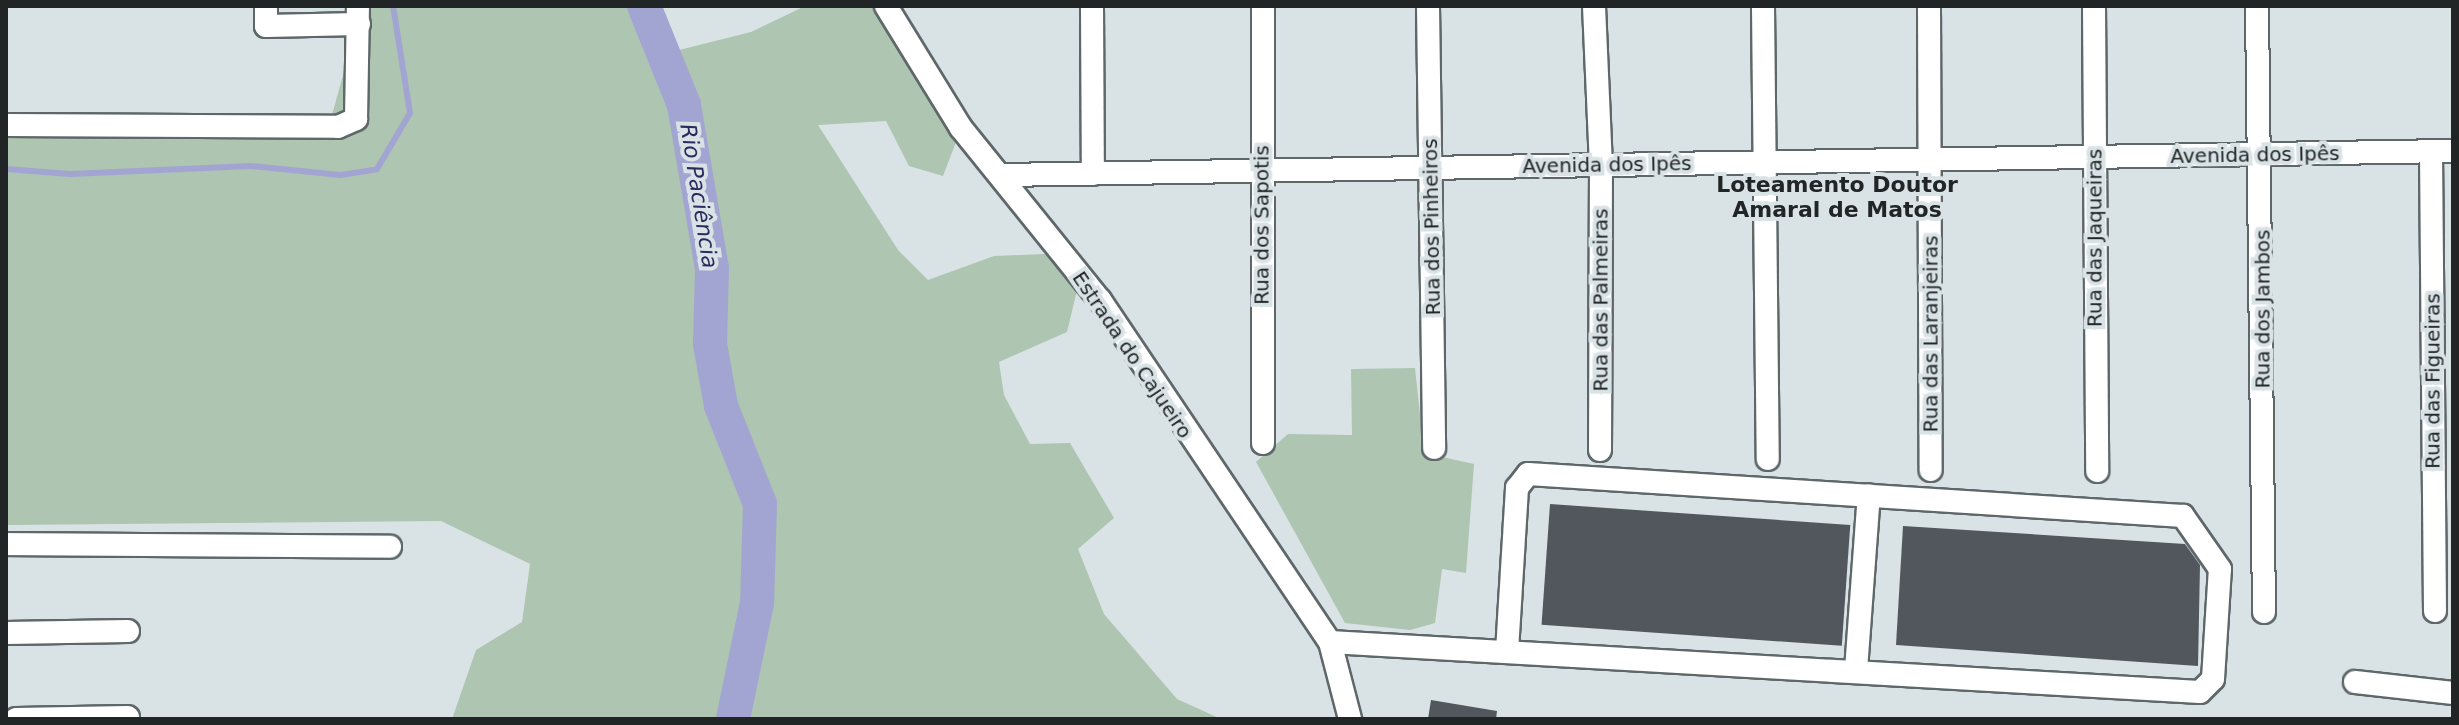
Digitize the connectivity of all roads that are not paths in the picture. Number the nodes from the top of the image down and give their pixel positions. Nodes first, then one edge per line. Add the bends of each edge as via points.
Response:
1 (266, 6) edge
2 (886, 6) edge
3 (1092, 6) edge
4 (1263, 6) edge
5 (1428, 6) edge
6 (1594, 6) edge
7 (1763, 6) edge
8 (1929, 6) edge
9 (2094, 6) edge
10 (2257, 6) edge
11 (359, 15) edge
12 (312, 16) edge
13 (6, 125) edge
14 (2442, 152) edge
15 (2263, 155) junction
16 (2094, 157) junction
17 (1932, 160) junction
18 (1764, 163) junction
19 (1601, 165) junction
20 (1432, 168) junction
21 (1262, 171) junction
22 (1093, 174) junction
23 (1002, 175) junction
24 (1263, 443) dead end
25 (1434, 448) dead end
26 (1600, 450) dead end
27 (1768, 459) dead end
28 (1931, 470) dead end
29 (2097, 471) dead end
30 (1869, 495) junction
31 (6, 544) edge
32 (390, 547) dead end
33 (2435, 611) dead end
34 (2264, 612) dead end
35 (128, 631) dead end
36 (6, 633) edge
37 (1330, 642) junction
38 (1507, 650) junction
39 (1856, 670) junction
40 (2355, 682) dead end
41 (2453, 693) edge
42 (128, 717) edge
43 (16, 719) edge
44 (1350, 719) edge

1 - 12 street via 266,26
2 - 23 street, Estrada do Cajueiro via 937,94
3 - 22 street
4 - 21 street, Rua dos Sapotis
5 - 20 street, Rua dos Pinheiros
6 - 19 street, Rua das Palmeiras
7 - 18 street
8 - 17 street, Rua das Laranjeiras
9 - 16 street, Rua das Jaqueiras
10 - 15 street, Rua dos Jambos
11 - 12 street
11 - 13 street via 356,119 338,127
14 - 15 street, Avenida dos Ipês
14 - 33 street, Rua das Figueiras
15 - 16 street, Avenida dos Ipês
15 - 34 street, Rua dos Jambos
16 - 17 street, Avenida dos Ipês
16 - 29 street, Rua das Jaqueiras
17 - 18 street, Avenida dos Ipês
17 - 28 street, Rua das Laranjeiras
18 - 19 street, Avenida dos Ipês
18 - 27 street
19 - 20 street, Avenida dos Ipês
19 - 26 street, Rua das Palmeiras
20 - 21 street, Avenida dos Ipês
20 - 25 street, Rua dos Pinheiros
21 - 22 street, Avenida dos Ipês
21 - 24 street, Rua dos Sapotis
22 - 23 street, Avenida dos Ipês
23 - 37 street, Estrada do Cajueiro via 1100,300
30 - 38 street via 1523,475 1517,488
30 - 39 street
30 - 39 street via 2183,516 2219,562 2214,663 2210,684 2200,692
31 - 32 street
35 - 36 street
37 - 38 street
37 - 44 street, Estrada do Cajueiro
38 - 39 street
40 - 41 street
42 - 43 street

